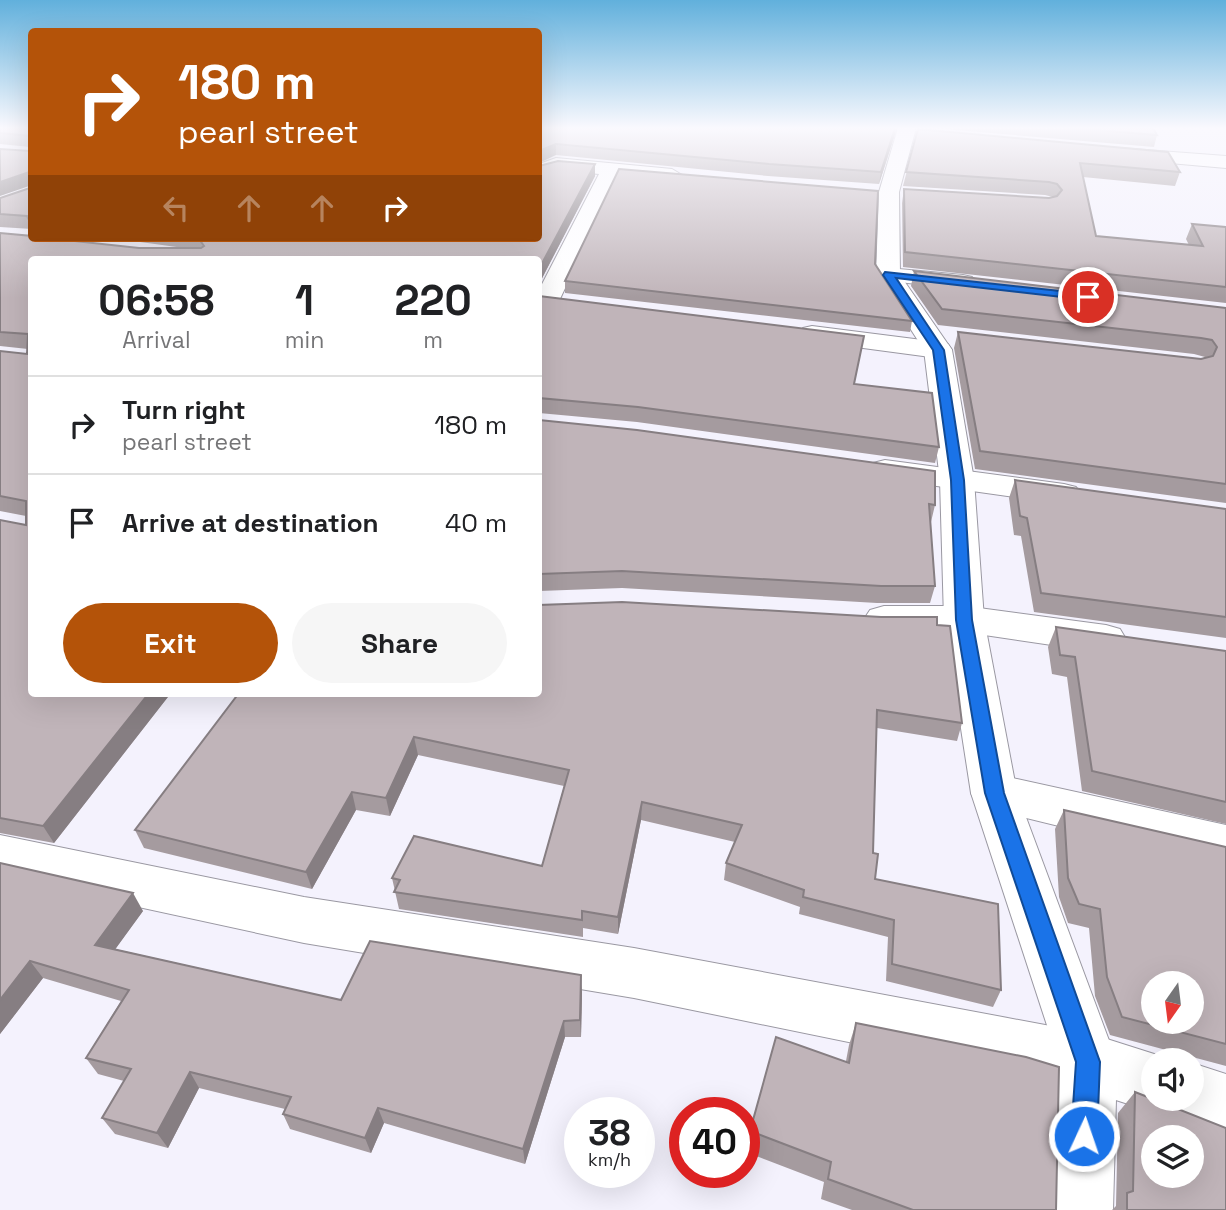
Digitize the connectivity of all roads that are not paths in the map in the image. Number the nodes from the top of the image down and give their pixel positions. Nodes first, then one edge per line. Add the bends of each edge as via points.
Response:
1 (603, 184) edge
2 (895, 184) edge
3 (888, 275) junction
4 (983, 285) edge
5 (542, 300) edge
6 (573, 304) edge
7 (788, 331) edge
8 (943, 341) junction
9 (850, 465) edge
10 (957, 480) junction
11 (1092, 498) edge
12 (850, 618) edge
13 (964, 620) junction
14 (1140, 643) edge
15 (994, 793) junction
16 (1226, 846) edge
17 (0, 856) edge
18 (1088, 1062) junction
19 (1141, 1078) edge
20 (1204, 1098) edge
21 (1226, 1104) edge
22 (1080, 1210) edge

1 - 5 street
2 - 3 street
3 - 4 street
3 - 8 street
5 - 6 street
7 - 8 street
8 - 10 street
9 - 10 street
10 - 11 street
10 - 13 street
12 - 13 street
13 - 14 street
13 - 15 street
15 - 16 street
15 - 18 street
17 - 18 street via 304,920 634,973
18 - 19 street
18 - 22 street
20 - 21 street

